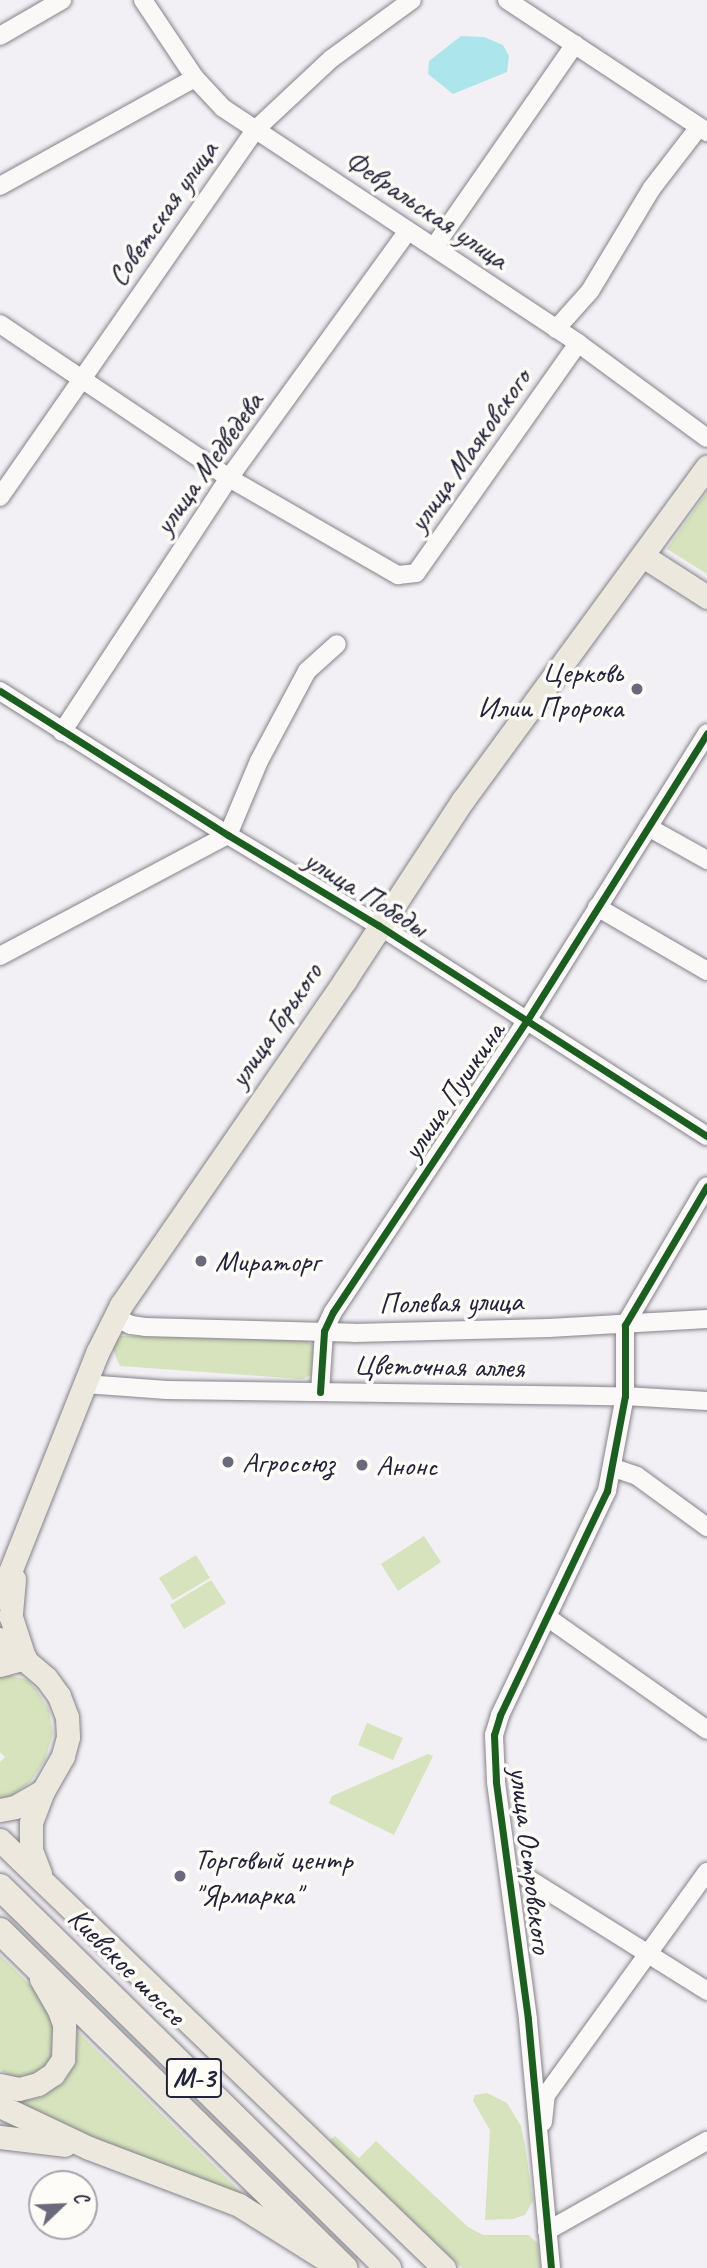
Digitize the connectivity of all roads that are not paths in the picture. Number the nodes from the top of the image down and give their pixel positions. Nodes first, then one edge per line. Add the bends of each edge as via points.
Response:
1 (62, 0) edge
2 (143, 0) edge
3 (412, 0) edge
4 (507, 0) edge
5 (0, 36) edge
6 (575, 44) junction
7 (195, 78) junction
8 (703, 129) edge
9 (254, 131) junction
10 (0, 186) edge
11 (408, 231) junction
12 (434, 247) junction
13 (0, 324) edge
14 (556, 328) junction
15 (578, 343) junction
16 (82, 376) junction
17 (707, 438) edge
18 (707, 467) edge
19 (229, 478) junction
20 (0, 497) edge
21 (643, 556) junction
22 (707, 597) edge
23 (337, 644) dead end
24 (0, 691) edge
25 (62, 732) junction
26 (707, 733) edge
27 (648, 827) junction
28 (228, 835) junction
29 (707, 860) edge
30 (597, 907) junction
31 (379, 925) junction
32 (0, 956) edge
33 (707, 971) edge
34 (526, 1022) junction
35 (707, 1136) edge
36 (707, 1185) edge
37 (114, 1317) junction
38 (707, 1319) edge
39 (625, 1325) junction
40 (324, 1331) junction
41 (85, 1384) junction
42 (320, 1392) junction
43 (625, 1396) junction
44 (707, 1401) edge
45 (614, 1468) junction
46 (707, 1527) edge
47 (16, 1562) junction
48 (0, 1597) edge
49 (547, 1617) junction
50 (0, 1639) edge
51 (25, 1658) junction
52 (0, 1665) edge
53 (707, 1730) edge
54 (43, 1791) junction
55 (0, 1810) edge
56 (0, 1840) edge
57 (707, 1872) edge
58 (527, 1878) dead end
59 (43, 1879) junction
60 (0, 1887) edge
61 (0, 1931) edge
62 (20, 1951) junction
63 (648, 1956) junction
64 (707, 1991) edge
65 (0, 2085) edge
66 (0, 2106) edge
67 (543, 2122) dead end
68 (0, 2137) edge
69 (707, 2141) edge
70 (89, 2148) junction
71 (547, 2231) junction
72 (342, 2268) edge
73 (388, 2268) edge
74 (444, 2268) edge
75 (551, 2268) edge

1 - 5 street
2 - 7 street, Февральская улица
3 - 9 street, Советская улица via 331,59
4 - 6 street
6 - 8 street
6 - 12 street
7 - 9 street, Февральская улица via 223,108
7 - 10 street
8 - 14 street via 652,188 590,291
9 - 11 street, Февральская улица
9 - 16 street, Советская улица
11 - 12 street, Февральская улица
11 - 19 street, улица Медведева
12 - 14 street, Февральская улица
13 - 16 street
14 - 15 street, Февральская улица
15 - 17 street, Февральская улица
15 - 19 street, улица Маяковского via 416,573 398,575
16 - 19 street
16 - 20 street, Советская улица
18 - 21 main road, улица Горького
19 - 25 street, улица Медведева
21 - 22 main road
21 - 31 main road, улица Горького via 463,800
23 - 28 street via 307,671 259,761
24 - 25 street, улица Победы
25 - 28 street, улица Победы
26 - 27 street, улица Пушкина
27 - 29 street
27 - 30 street, улица Пушкина
28 - 31 street, улица Победы
28 - 32 street
30 - 33 street
30 - 34 street, улица Пушкина
31 - 34 street, улица Победы
31 - 37 main road, улица Горького
34 - 35 street, улица Победы
34 - 40 street, улица Пушкина
36 - 39 street
37 - 40 street, Полевая улица via 145,1327
37 - 41 main road, улица Горького
38 - 39 street, Полевая улица
39 - 40 street, Полевая улица
39 - 43 street, улица Островского
40 - 42 street
41 - 42 street, Цветочная аллея
41 - 47 main road, улица Горького
42 - 43 street, Цветочная аллея
43 - 44 street, Цветочная аллея
43 - 45 street, улица Островского
45 - 46 street via 637,1476
45 - 49 street, улица Островского via 595,1520
47 - 48 main road
47 - 51 main road via 10,1608 13,1631
49 - 53 street
49 - 71 street, улица Островского via 494,1735
50 - 51 main road
51 - 52 main road
51 - 54 main road via 55,1689 68,1724 63,1756
54 - 55 main road
54 - 59 main road via 29,1837
56 - 59 main road
57 - 63 street
58 - 63 street
59 - 74 main road
60 - 73 highway, Киевское шоссе / М-3
61 - 62 highway, М-3
62 - 65 main road via 60,2010 65,2053 53,2074 38,2084 19,2089
62 - 72 highway, М-3
63 - 64 street
63 - 67 street via 546,2095
66 - 70 main road
68 - 70 main road
69 - 71 street
70 - 72 main road via 239,2205
71 - 75 street, улица Островского

